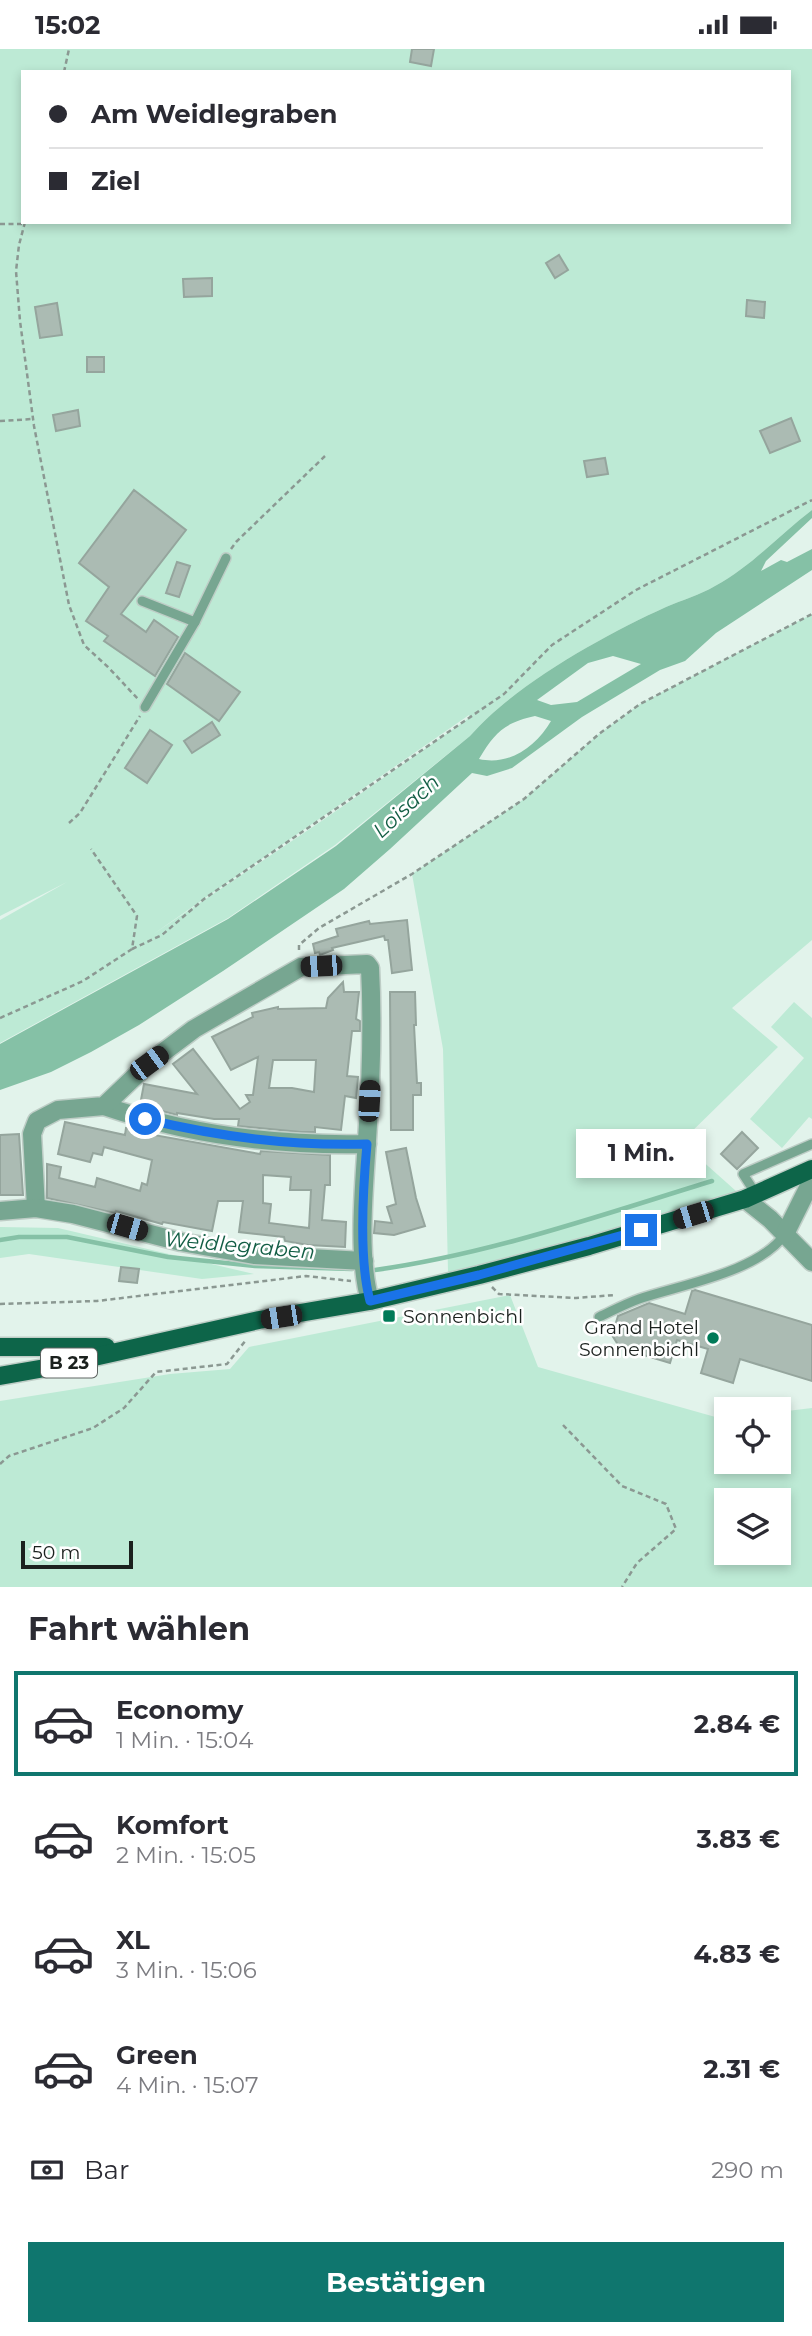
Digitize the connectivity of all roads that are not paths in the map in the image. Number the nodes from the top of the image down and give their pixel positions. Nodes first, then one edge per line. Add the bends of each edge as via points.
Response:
1 (226, 558) road end
2 (142, 601) dead end
3 (195, 622) junction
4 (145, 707) road end
5 (104, 1106) junction
6 (367, 1144) junction
7 (812, 1144) edge
8 (812, 1169) edge
9 (812, 1179) edge
10 (750, 1197) junction
11 (36, 1208) junction
12 (0, 1211) edge
13 (785, 1234) junction
14 (364, 1261) junction
15 (812, 1262) edge
16 (370, 1301) junction
17 (599, 1317) dead end
18 (0, 1347) edge
19 (138, 1347) junction
20 (0, 1376) edge

1 - 3 lane
2 - 3 lane
3 - 4 lane
5 - 6 street via 238,1138 313,1145
5 - 6 street via 194,1029 301,967 367,964 372,1059
5 - 11 street via 58,1110 37,1121 32,1133
6 - 14 street
7 - 10 lane via 743,1174
8 - 10 main road, B 23
9 - 13 street
10 - 13 street
10 - 16 main road, B 23 via 589,1246
11 - 12 street
11 - 14 street via 254,1255
13 - 15 street
13 - 17 lane via 777,1246 737,1267
14 - 16 street
16 - 19 main road, B 23
18 - 19 main road, B 23
19 - 20 main road, B 23

